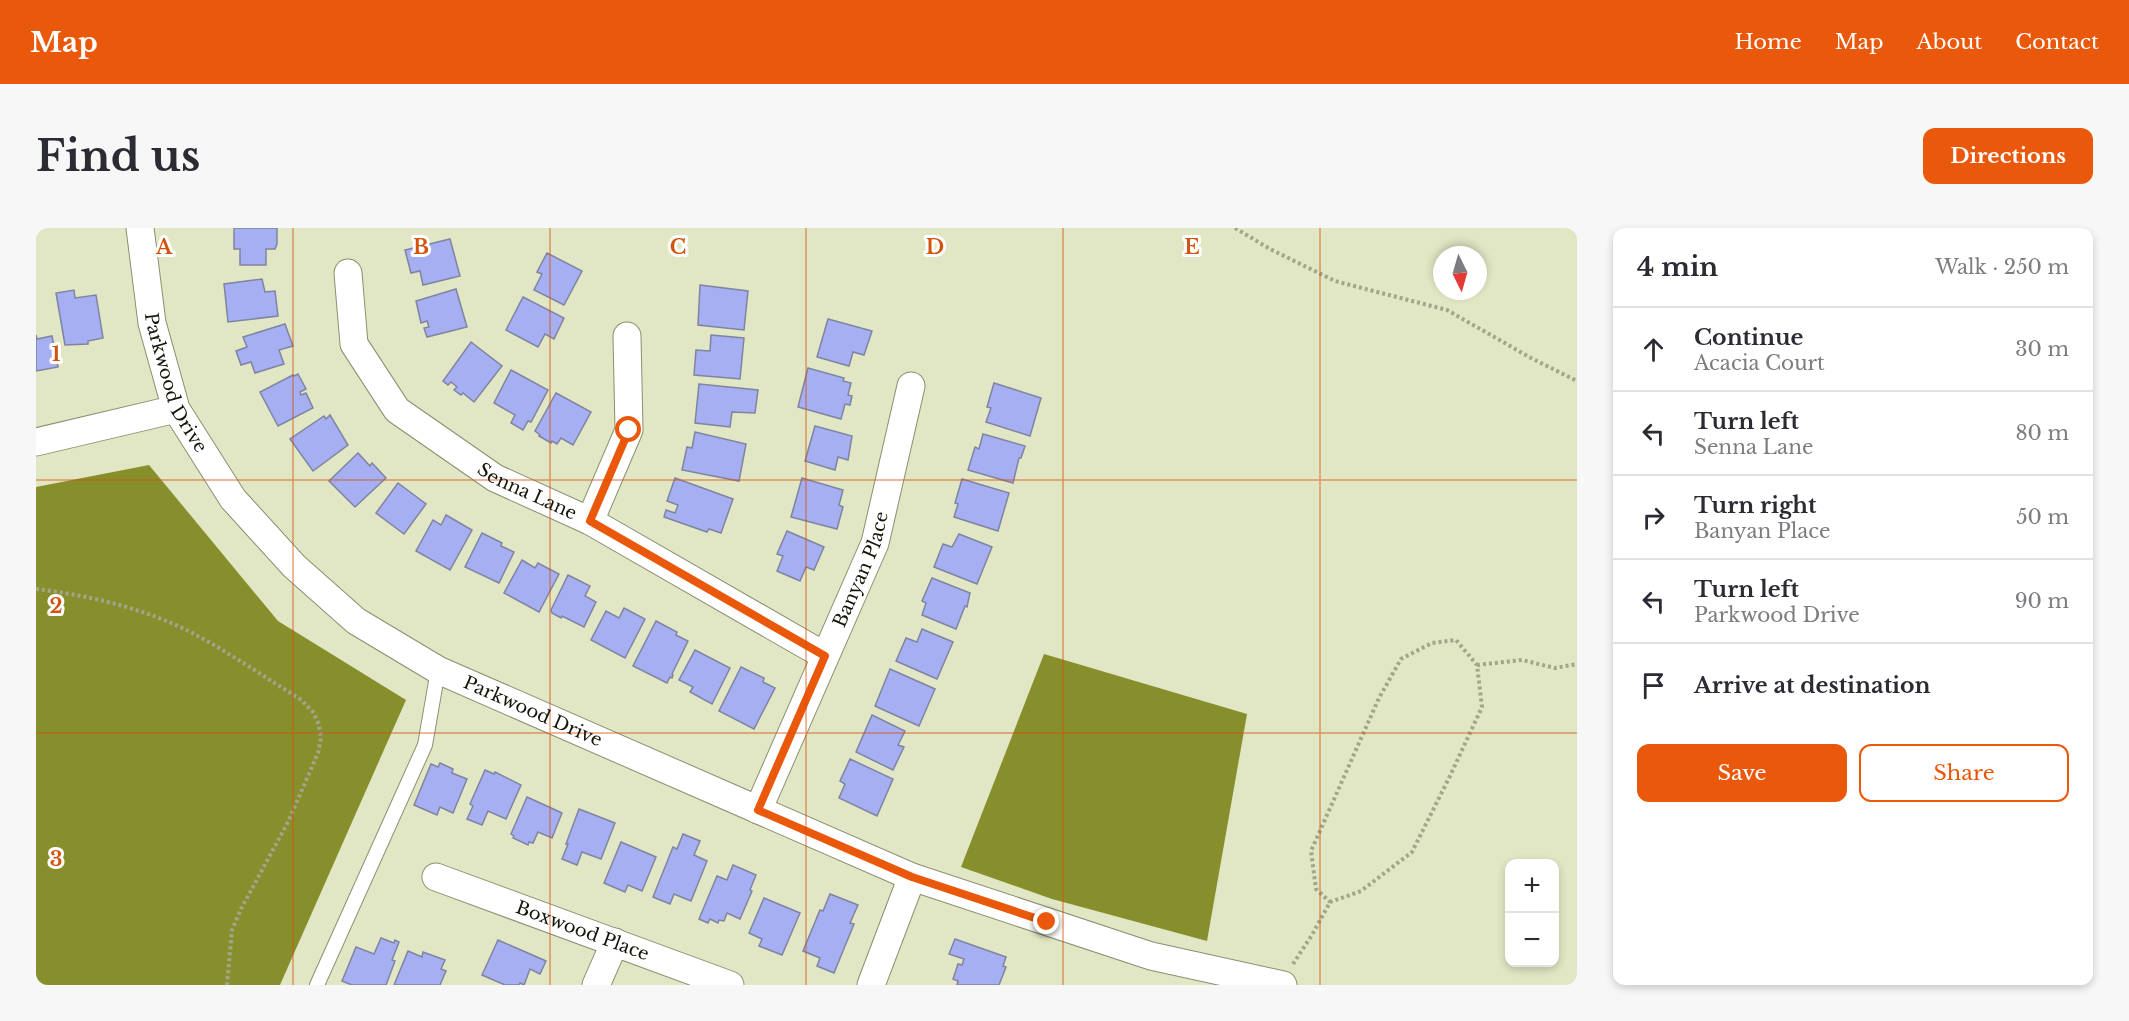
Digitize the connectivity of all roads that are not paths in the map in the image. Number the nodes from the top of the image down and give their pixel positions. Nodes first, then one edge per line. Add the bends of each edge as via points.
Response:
1 (140, 228) edge
2 (348, 273) dead end
3 (627, 336) dead end
4 (911, 386) dead end
5 (176, 409) junction
6 (36, 442) edge
7 (590, 521) junction
8 (825, 656) junction
9 (438, 670) junction
10 (758, 810) junction
11 (436, 877) dead end
12 (912, 877) junction
13 (615, 942) junction
14 (317, 985) edge
15 (596, 985) edge
16 (730, 985) edge
17 (871, 985) edge
18 (1281, 985) edge

1 - 5 street, Parkwood Drive via 152,323
2 - 7 street, Senna Lane via 354,344 397,410 495,478
3 - 7 street via 629,430
4 - 8 street, Banyan Place via 874,543
5 - 6 street
5 - 9 street, Parkwood Drive via 233,499 294,566 356,621
7 - 8 street, Senna Lane
8 - 10 street, Banyan Place
9 - 10 street, Parkwood Drive
9 - 14 lane via 425,745
10 - 12 street, Parkwood Drive
11 - 13 street, Boxwood Place
12 - 17 street
12 - 18 street, Parkwood Drive via 1152,956
13 - 15 street
13 - 16 street, Boxwood Place

